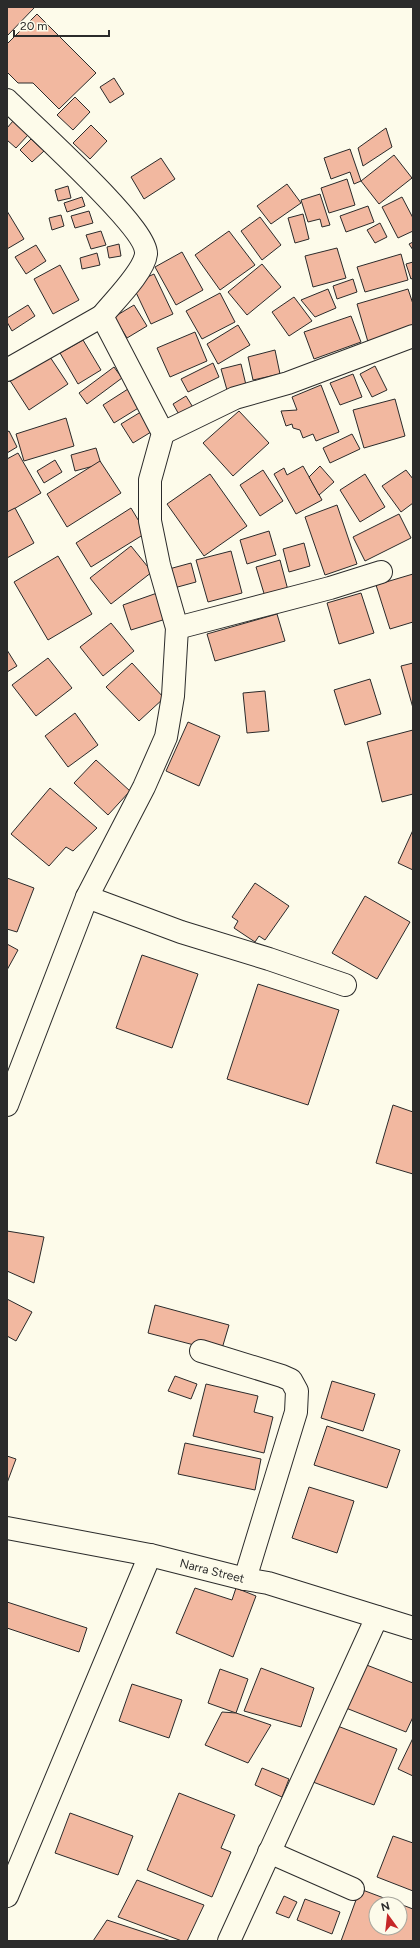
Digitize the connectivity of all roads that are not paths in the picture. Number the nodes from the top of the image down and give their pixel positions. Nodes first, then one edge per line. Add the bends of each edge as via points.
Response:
1 (7, 100) edge
2 (102, 316) junction
3 (413, 336) edge
4 (7, 370) edge
5 (163, 433) junction
6 (381, 572) dead end
7 (177, 628) junction
8 (87, 897) junction
9 (345, 985) dead end
10 (7, 1105) edge
11 (201, 1351) dead end
12 (7, 1528) edge
13 (150, 1555) junction
14 (245, 1579) junction
15 (377, 1617) junction
16 (413, 1628) edge
17 (269, 1852) junction
18 (353, 1889) dead end
19 (7, 1896) edge
20 (229, 1941) edge

1 - 2 street via 80,171 127,220 142,240 146,254 142,265
2 - 4 street
2 - 5 street
3 - 5 street via 288,383 235,398
5 - 7 street via 150,480 150,521 159,565
6 - 7 street
7 - 8 street via 173,696 166,737
8 - 9 street via 181,932
8 - 10 street
11 - 14 street via 292,1380 297,1391 296,1412
12 - 13 street, Narra Street
13 - 14 street, Narra Street
13 - 19 street
14 - 15 street, Narra Street via 268,1583
15 - 16 street, Narra Street
15 - 17 street
17 - 18 street
17 - 20 street

